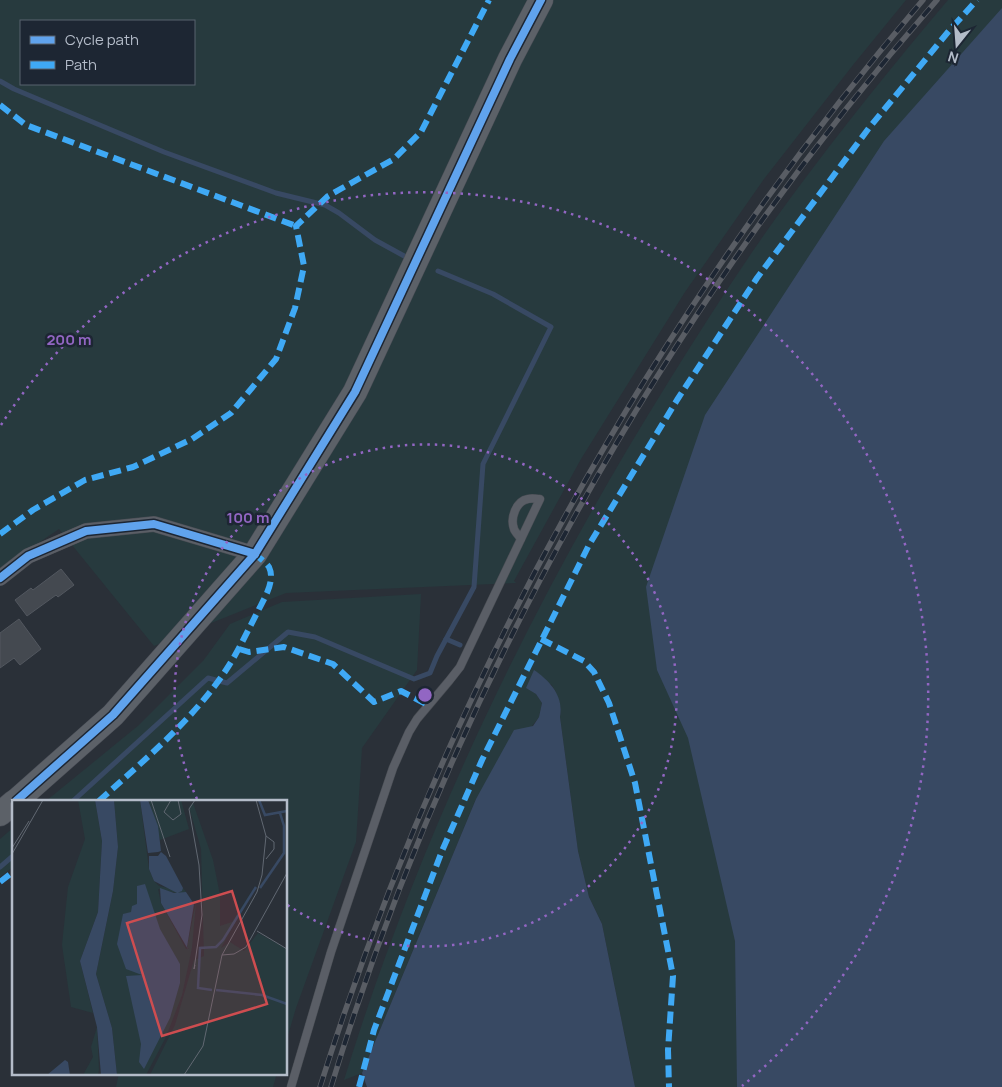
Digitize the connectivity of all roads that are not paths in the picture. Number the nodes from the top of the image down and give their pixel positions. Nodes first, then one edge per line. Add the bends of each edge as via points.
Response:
1 (540, 0) edge
2 (521, 539) junction
3 (255, 554) junction
4 (0, 578) edge
5 (17, 800) edge
6 (12, 804) edge
7 (0, 814) edge
8 (291, 1087) edge

1 - 3 main road via 355,392
2 - 2 lane via 525,531 540,499 528,498 516,510 514,529
2 - 8 lane via 460,667 417,719 393,768 331,952
3 - 4 street via 154,524 86,531 28,556
3 - 5 main road via 113,715
6 - 7 main road

